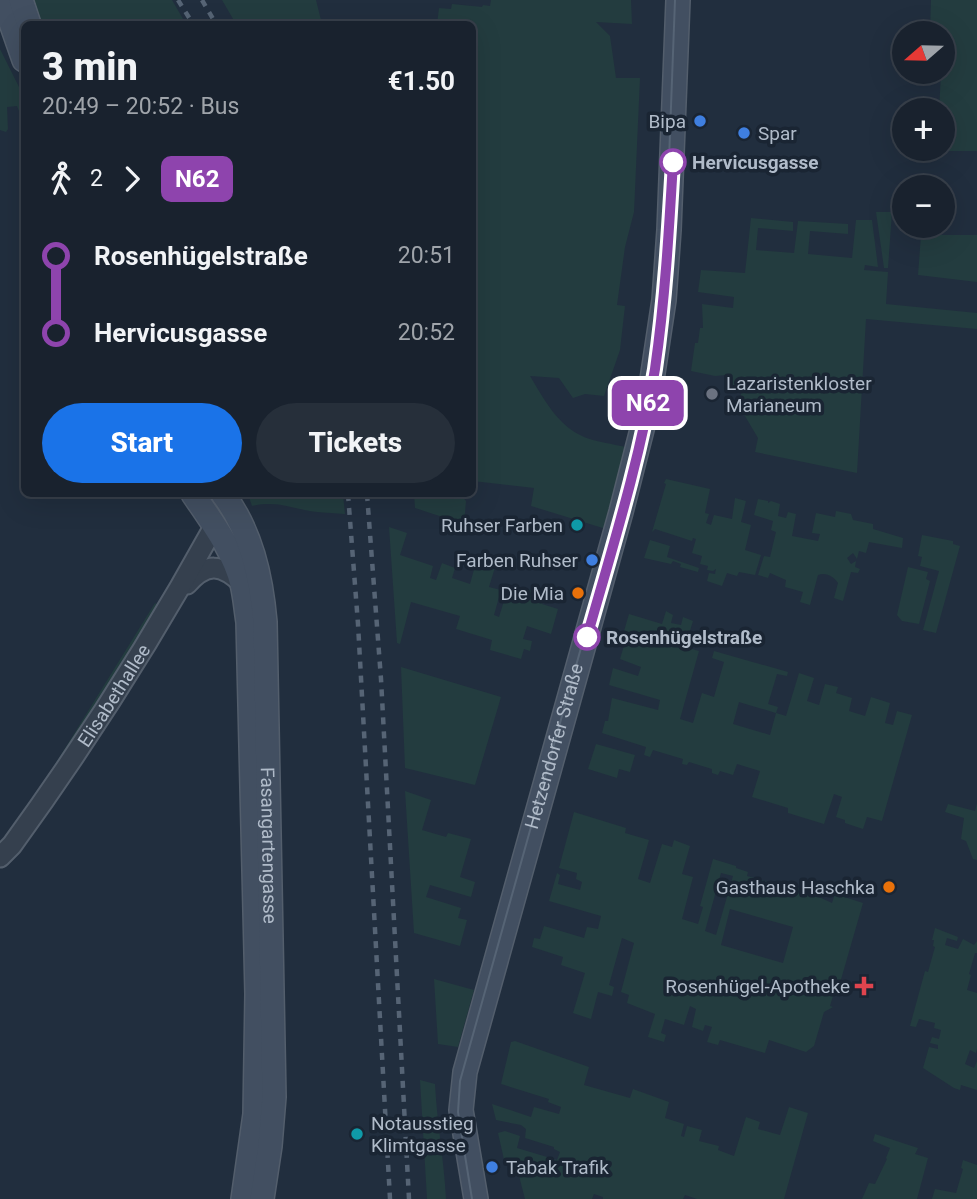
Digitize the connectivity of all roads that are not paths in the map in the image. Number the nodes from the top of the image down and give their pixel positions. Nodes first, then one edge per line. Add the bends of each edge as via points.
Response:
1 (3, 0) edge
2 (21, 0) edge
3 (678, 0) edge
4 (29, 21) edge
5 (21, 51) edge
6 (195, 497) edge
7 (224, 497) edge
8 (225, 497) edge
9 (215, 525) junction
10 (242, 583) junction
11 (177, 595) junction
12 (0, 858) edge
13 (243, 1199) edge
14 (262, 1199) edge
15 (476, 1199) edge

1 - 5 main road
2 - 4 main road
3 - 15 main road, Hetzendorfer Straße via 670,210 654,370 621,512 465,1072 461,1110
6 - 9 main road, Fasangartengasse
7 - 9 main road
8 - 14 main road, Fasangartengasse via 253,552 265,622 274,1097
9 - 10 main road, Fasangartengasse
9 - 11 street, Elisabethallee
10 - 11 street via 225,569 206,569
10 - 13 main road, Fasangartengasse via 248,622 257,994 255,1114
11 - 12 street, Elisabethallee via 72,763

